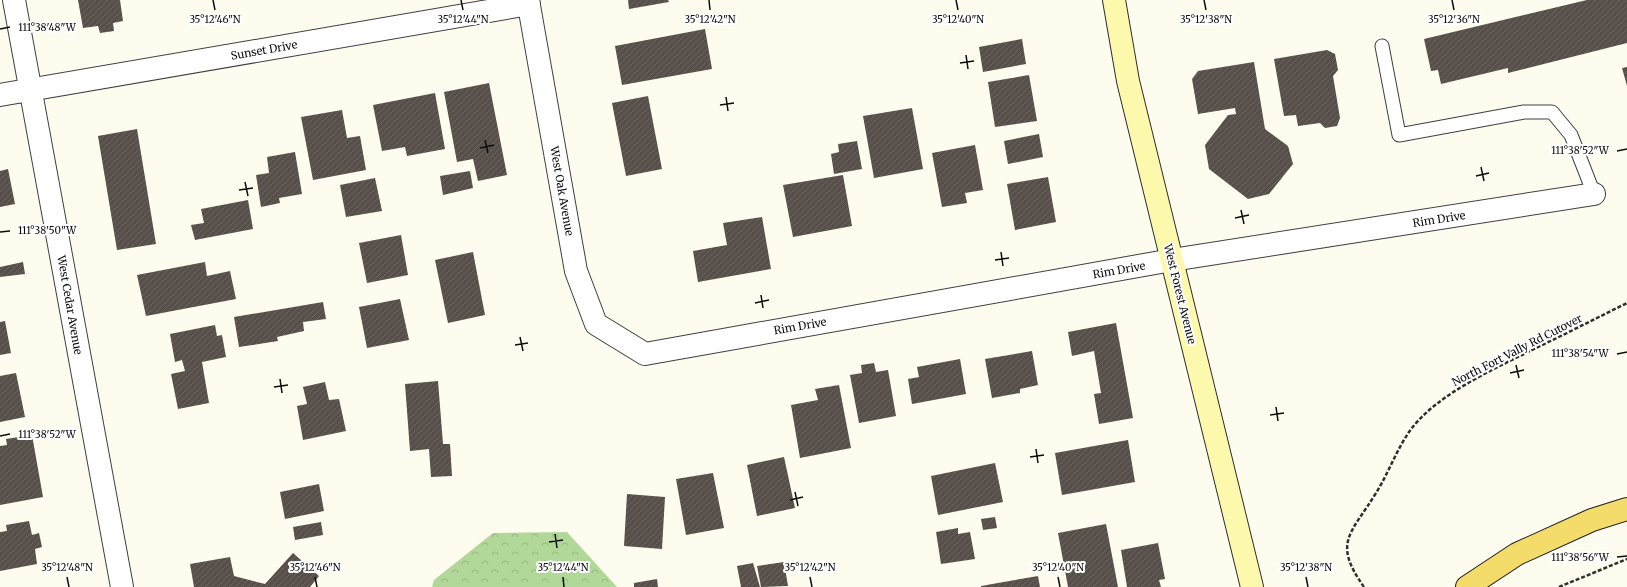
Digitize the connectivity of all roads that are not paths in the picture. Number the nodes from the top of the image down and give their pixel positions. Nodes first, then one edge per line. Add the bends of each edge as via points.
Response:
1 (14, 0) edge
2 (1114, 0) edge
3 (529, 2) edge
4 (1382, 46) dead end
5 (30, 90) junction
6 (0, 95) edge
7 (1594, 194) joint
8 (1172, 260) junction
9 (645, 354) joint
10 (1627, 509) edge
11 (122, 587) edge
12 (1252, 587) edge
13 (1467, 587) edge

1 - 5 street, West Cedar Avenue
2 - 8 main road, West Forest Avenue via 1128,81
3 - 5 street, Sunset Drive
3 - 9 street, West Oak Avenue via 576,271 596,324
4 - 7 lane via 1399,135 1524,112 1552,112 1571,135
5 - 6 street, Sunset Drive
5 - 11 street, West Cedar Avenue
7 - 8 street, Rim Drive
8 - 9 street, Rim Drive
8 - 12 main road, West Forest Avenue
10 - 13 main road via 1592,520 1517,554

